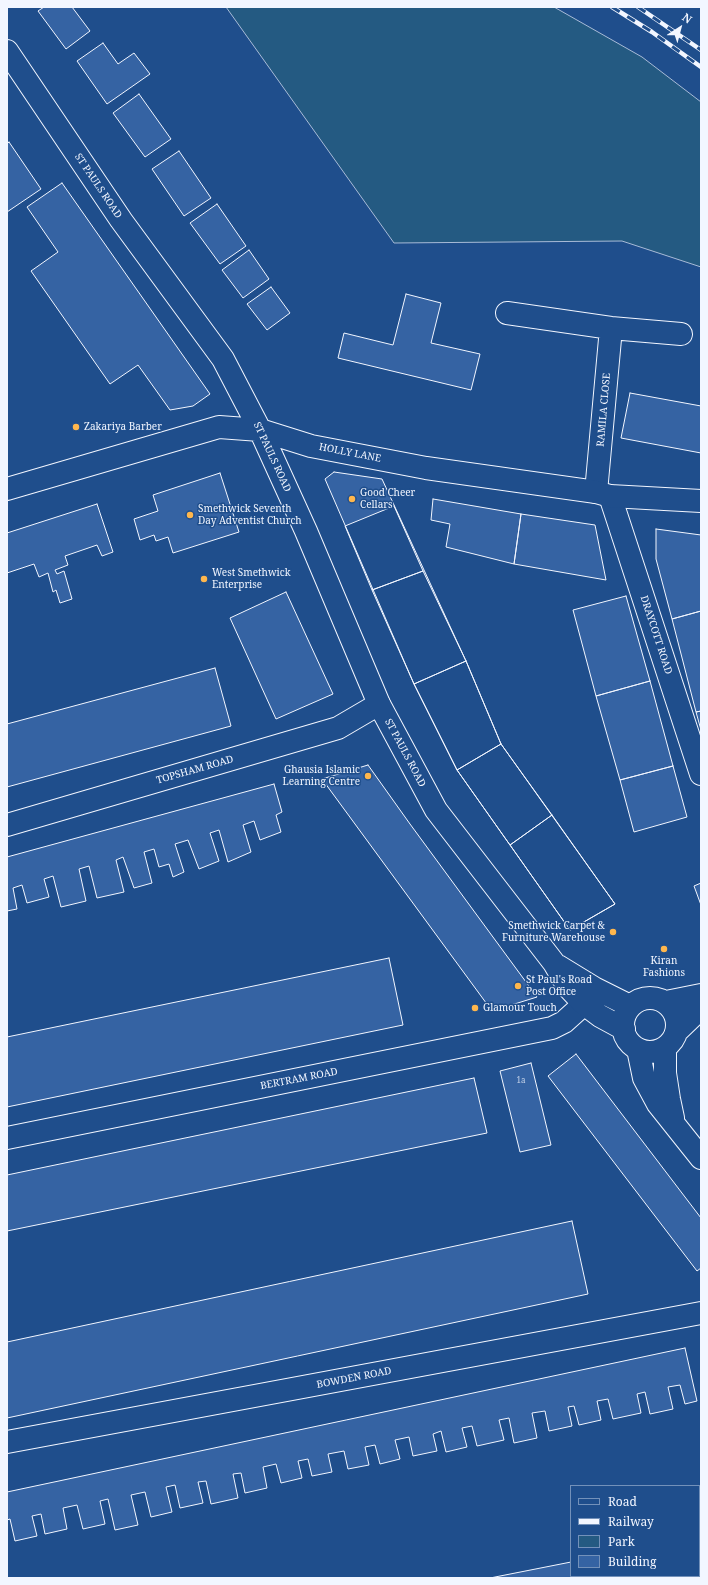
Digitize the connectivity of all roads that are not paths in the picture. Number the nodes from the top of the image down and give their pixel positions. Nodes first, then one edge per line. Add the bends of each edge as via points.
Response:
1 (7, 51) edge
2 (508, 314) dead end
3 (611, 328) junction
4 (681, 334) dead end
5 (260, 430) junction
6 (7, 489) edge
7 (603, 494) junction
8 (701, 501) edge
9 (379, 704) junction
10 (701, 774) edge
11 (7, 825) edge
12 (554, 963) junction
13 (701, 995) edge
14 (666, 1002) junction
15 (584, 1004) junction
16 (630, 1006) junction
17 (701, 1008) edge
18 (624, 1029) junction
19 (671, 1040) junction
20 (638, 1049) junction
21 (674, 1123) junction
22 (7, 1138) edge
23 (701, 1158) edge
24 (701, 1313) edge
25 (7, 1442) edge

1 - 5 street, ST PAULS ROAD via 121,220 223,360
2 - 3 street
3 - 4 street
3 - 7 street, RAMILA CLOSE
5 - 6 street, HOLLY LANE via 219,427
5 - 7 street, HOLLY LANE via 311,446 418,466
5 - 9 street, ST PAULS ROAD
7 - 8 street, HOLLY LANE
7 - 10 street, DRAYCOTT ROAD
9 - 11 street, TOPSHAM ROAD via 338,728
9 - 12 street, ST PAULS ROAD via 436,810
12 - 15 street, ST PAULS ROAD via 568,987
12 - 16 street, ST PAULS ROAD via 594,988
13 - 14 street
14 - 16 street via 654,998 641,999
14 - 19 street via 677,1020
15 - 18 street, ST PAULS ROAD
15 - 22 street, BERTRAM ROAD via 564,1022 552,1028
16 - 18 street via 624,1017
17 - 19 street
18 - 20 street via 628,1041
19 - 20 street via 651,1052
19 - 21 street via 665,1073
20 - 21 street via 644,1078 658,1104
21 - 23 street
24 - 25 street, BOWDEN ROAD

